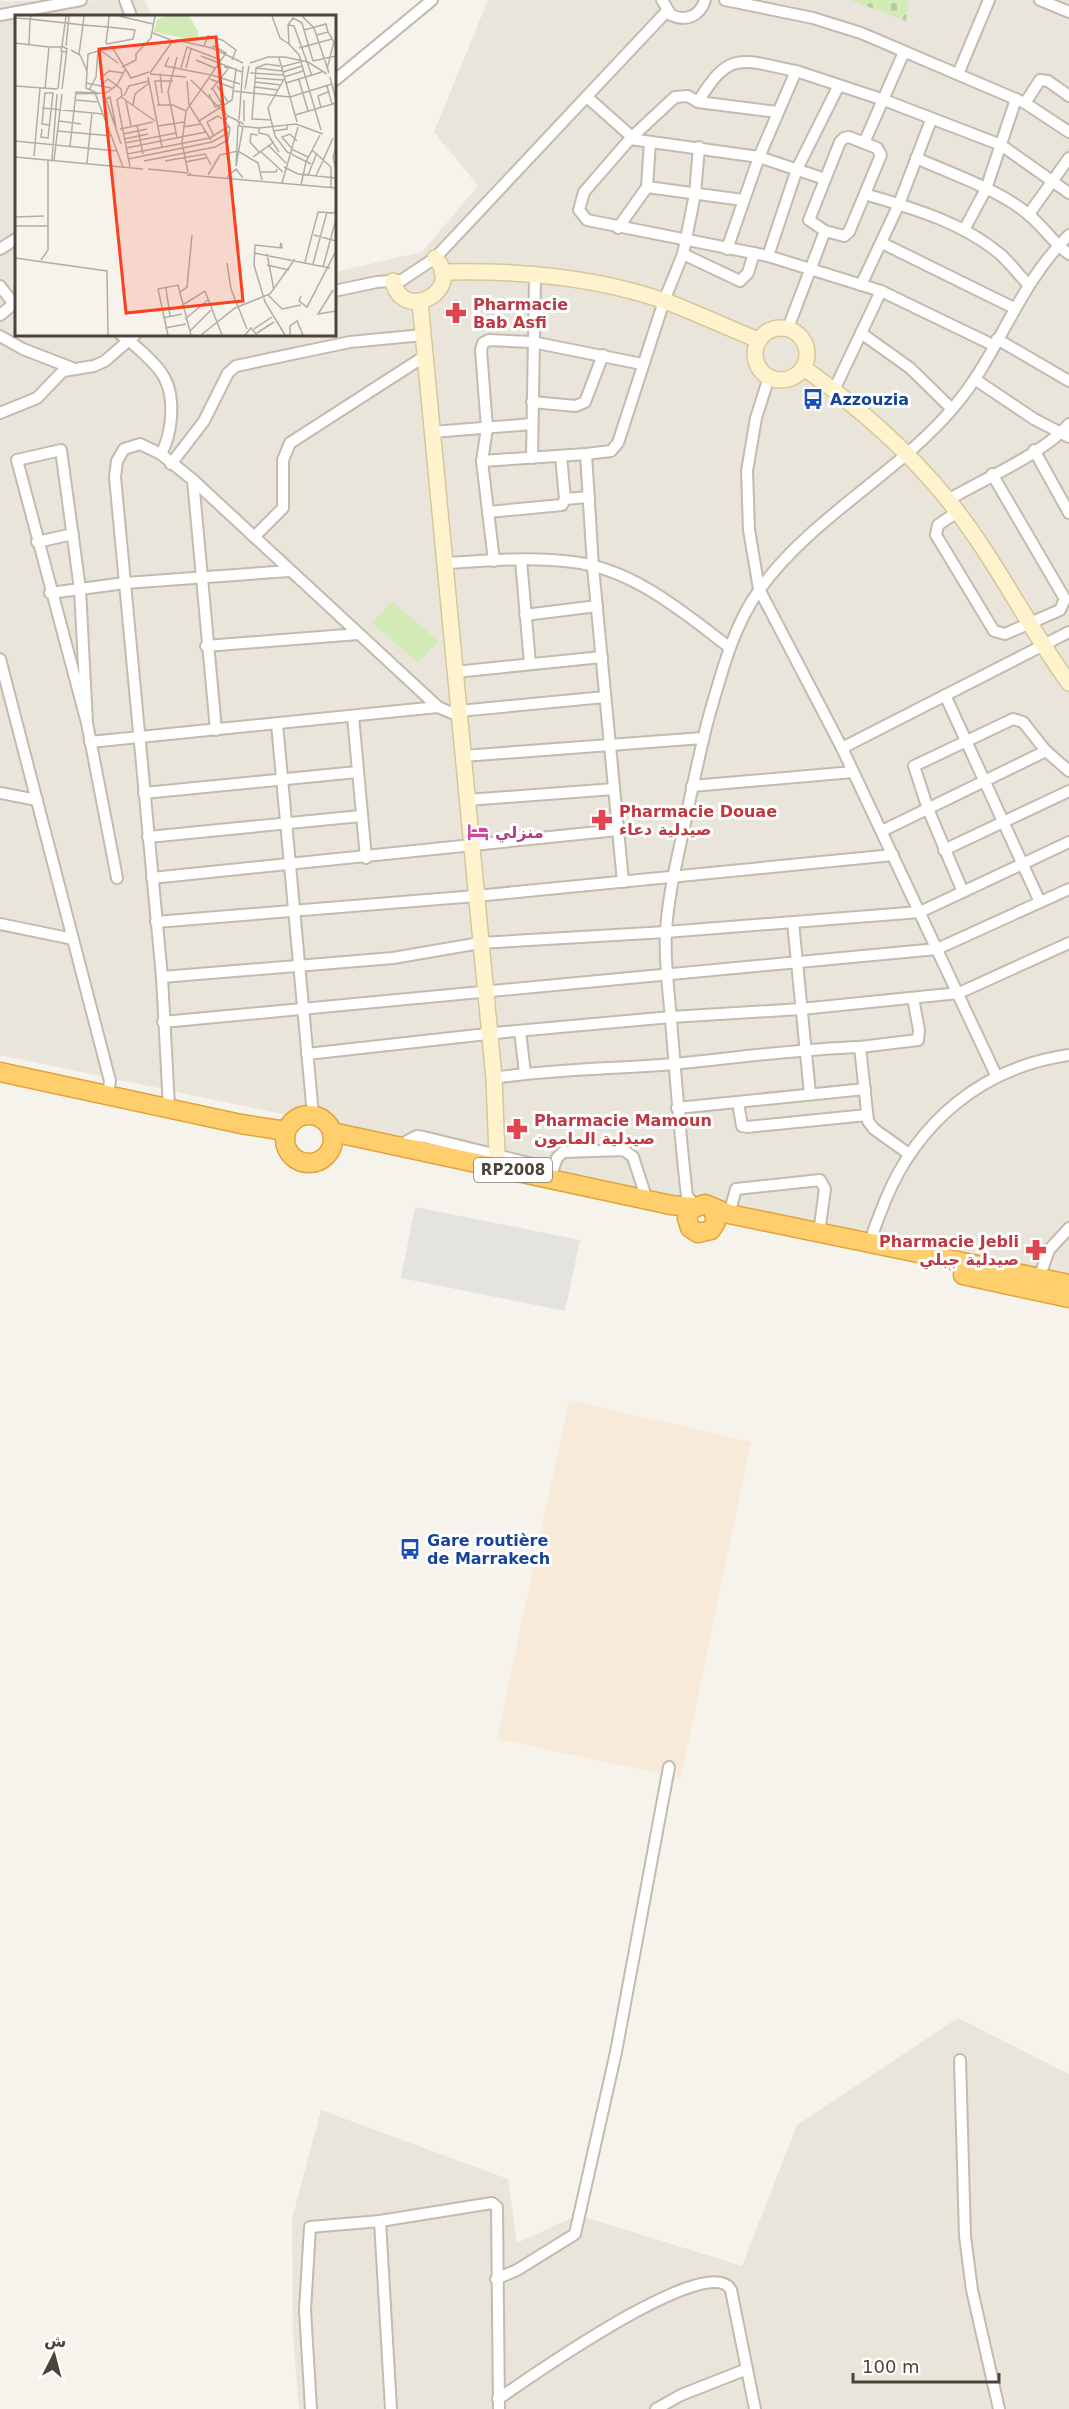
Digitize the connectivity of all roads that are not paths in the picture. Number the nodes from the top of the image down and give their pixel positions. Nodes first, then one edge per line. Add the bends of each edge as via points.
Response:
1 (81, 0) edge
2 (125, 0) edge
3 (432, 0) edge
4 (705, 0) edge
5 (725, 0) edge
6 (989, 0) edge
7 (1040, 0) edge
8 (664, 5) edge
9 (1069, 12) edge
10 (19, 14) edge
11 (0, 15) edge
12 (131, 15) edge
13 (904, 52) junction
14 (796, 71) junction
15 (958, 74) junction
16 (336, 79) edge
17 (838, 87) junction
18 (1069, 96) edge
19 (587, 97) junction
20 (884, 100) junction
21 (1021, 101) junction
22 (698, 102) junction
23 (777, 112) junction
24 (931, 120) junction
25 (1069, 132) edge
26 (631, 138) junction
27 (650, 142) junction
28 (864, 143) junction
29 (1001, 145) junction
30 (699, 147) junction
31 (759, 157) junction
32 (916, 158) junction
33 (1069, 158) edge
34 (797, 169) junction
35 (825, 179) junction
36 (1053, 179) junction
37 (647, 187) junction
38 (986, 189) junction
39 (1069, 193) edge
40 (695, 194) junction
41 (865, 194) junction
42 (743, 200) junction
43 (899, 204) junction
44 (1029, 214) junction
45 (618, 228) junction
46 (964, 230) junction
47 (825, 231) junction
48 (1069, 235) edge
49 (15, 240) edge
50 (687, 240) junction
51 (882, 243) junction
52 (1057, 246) junction
53 (0, 249) edge
54 (727, 249) junction
55 (754, 253) junction
56 (683, 254) junction
57 (1069, 254) edge
58 (768, 256) junction
59 (439, 265) junction
60 (809, 269) junction
61 (535, 276) junction
62 (393, 281) junction
63 (1029, 284) junction
64 (0, 285) edge
65 (861, 285) junction
66 (336, 291) edge
67 (881, 291) junction
68 (664, 301) junction
69 (420, 302) junction
70 (15, 303) edge
71 (1014, 308) junction
72 (0, 315) edge
73 (788, 328) junction
74 (861, 333) junction
75 (423, 335) junction
76 (0, 336) edge
77 (133, 338) edge
78 (758, 340) junction
79 (532, 342) junction
80 (995, 342) junction
81 (603, 355) junction
82 (425, 356) junction
83 (642, 364) junction
84 (72, 368) junction
85 (804, 368) junction
86 (769, 377) junction
87 (976, 380) junction
88 (1069, 381) edge
89 (834, 390) junction
90 (532, 402) junction
91 (952, 409) junction
92 (0, 413) edge
93 (532, 424) junction
94 (1069, 424) edge
95 (487, 428) junction
96 (433, 432) junction
97 (1065, 435) edge
98 (1034, 450) junction
99 (586, 453) junction
100 (161, 454) junction
101 (908, 455) junction
102 (561, 456) junction
103 (532, 458) junction
104 (482, 461) junction
105 (171, 464) junction
106 (992, 474) junction
107 (193, 480) junction
108 (589, 497) junction
109 (565, 498) junction
110 (953, 506) junction
111 (488, 512) junction
112 (1069, 513) edge
113 (73, 534) junction
114 (254, 537) junction
115 (37, 542) junction
116 (521, 560) junction
117 (494, 561) junction
118 (445, 563) junction
119 (593, 567) junction
120 (289, 571) junction
121 (203, 576) junction
122 (125, 583) junction
123 (80, 589) junction
124 (759, 589) junction
125 (50, 593) junction
126 (597, 606) junction
127 (525, 615) junction
128 (1028, 623) junction
129 (1069, 632) edge
130 (358, 634) junction
131 (1041, 645) junction
132 (206, 646) junction
133 (729, 647) junction
134 (602, 657) junction
135 (0, 659) edge
136 (530, 664) junction
137 (455, 672) junction
138 (1069, 683) edge
139 (945, 695) junction
140 (605, 697) junction
141 (438, 707) junction
142 (459, 713) junction
143 (353, 716) junction
144 (87, 723) junction
145 (278, 724) junction
146 (216, 730) junction
147 (139, 738) junction
148 (703, 738) junction
149 (967, 739) junction
150 (90, 742) junction
151 (610, 744) junction
152 (842, 748) junction
153 (1046, 751) junction
154 (463, 756) junction
155 (1069, 771) edge
156 (357, 772) junction
157 (854, 772) junction
158 (282, 779) junction
159 (987, 782) junction
160 (693, 786) junction
161 (614, 789) junction
162 (1069, 791) edge
163 (0, 793) edge
164 (144, 793) junction
165 (37, 800) junction
166 (467, 800) junction
167 (928, 809) junction
168 (361, 816) junction
169 (1004, 822) junction
170 (287, 824) junction
171 (618, 830) junction
172 (882, 831) junction
173 (148, 837) junction
174 (1069, 842) edge
175 (472, 845) junction
176 (944, 850) junction
177 (893, 855) junction
178 (366, 858) junction
179 (1023, 864) junction
180 (290, 866) junction
181 (673, 877) junction
182 (117, 878) dead end
183 (152, 878) junction
184 (623, 882) junction
185 (1069, 889) edge
186 (963, 892) junction
187 (476, 896) junction
188 (1040, 902) junction
189 (294, 912) junction
190 (920, 912) junction
191 (156, 922) junction
192 (793, 922) junction
193 (0, 924) edge
194 (666, 932) junction
195 (73, 939) junction
196 (480, 943) junction
197 (1069, 943) edge
198 (937, 950) junction
199 (796, 963) junction
200 (300, 965) junction
201 (666, 975) junction
202 (162, 977) junction
203 (485, 990) junction
204 (959, 993) junction
205 (913, 998) junction
206 (303, 1008) junction
207 (801, 1009) junction
208 (671, 1017) junction
209 (163, 1022) junction
210 (520, 1031) junction
211 (489, 1034) junction
212 (860, 1047) junction
213 (805, 1049) junction
214 (307, 1054) junction
215 (1069, 1054) edge
216 (674, 1064) junction
217 (0, 1071) edge
218 (525, 1073) junction
219 (996, 1075) junction
220 (494, 1078) junction
221 (865, 1089) junction
222 (108, 1094) junction
223 (810, 1094) junction
224 (738, 1103) junction
225 (169, 1107) junction
226 (677, 1108) junction
227 (867, 1114) junction
228 (313, 1115) junction
229 (286, 1137) junction
230 (332, 1139) junction
231 (909, 1154) junction
232 (496, 1161) junction
233 (647, 1200) junction
234 (694, 1206) junction
235 (719, 1217) junction
236 (690, 1228) junction
237 (1069, 1228) edge
238 (819, 1233) junction
239 (870, 1244) junction
240 (1040, 1278) junction
241 (1069, 1284) edge
242 (1069, 1298) edge
243 (669, 1767) dead end
244 (960, 2060) dead end
245 (380, 2221) junction
246 (496, 2279) junction
247 (747, 2369) junction
248 (498, 2404) edge
249 (311, 2409) edge
250 (391, 2409) edge
251 (656, 2409) edge
252 (755, 2409) edge
253 (999, 2409) edge

1 - 10 street
2 - 12 street
3 - 16 street
4 - 8 street via 691,17 678,18
5 - 13 street via 813,18
6 - 15 street
7 - 9 street
8 - 19 street
10 - 11 street
13 - 15 street
13 - 20 street
14 - 17 street
14 - 22 street via 746,61 732,63 713,77
14 - 23 street
15 - 21 street
17 - 20 street
17 - 34 street
18 - 21 street via 1040,80
19 - 26 street
19 - 59 street
20 - 24 street
20 - 28 street
21 - 25 street
21 - 29 street
22 - 23 street
22 - 26 street via 688,96 675,96
23 - 31 street
24 - 29 street
24 - 32 street
26 - 27 street
26 - 45 street via 584,192 579,204 587,220
27 - 30 street
27 - 37 street
28 - 35 street via 849,137 842,139
28 - 41 street via 881,154
29 - 36 street
29 - 38 street
30 - 31 street
30 - 40 street
31 - 34 street
31 - 42 street
32 - 38 street
32 - 43 street
33 - 36 street
34 - 35 street
34 - 58 street
35 - 47 street via 809,220
36 - 39 street
36 - 44 street
37 - 40 street
37 - 45 street
38 - 44 street
38 - 46 street
40 - 42 street
40 - 50 street
41 - 43 street
41 - 47 street via 848,234
42 - 54 street
43 - 46 street
43 - 51 street
44 - 52 street
45 - 50 street
46 - 63 street via 1000,254
47 - 60 street
48 - 52 street
49 - 53 street
50 - 54 street
50 - 56 street
51 - 65 street
51 - 71 street
52 - 57 street
52 - 63 street
54 - 55 street
55 - 56 street via 748,273 740,281
55 - 58 street
56 - 68 street
58 - 60 street
59 - 61 street
59 - 62 street
59 - 69 street via 441,287
60 - 65 street
60 - 73 street
61 - 68 street via 585,282
61 - 79 street
62 - 66 street
62 - 69 street via 398,293
63 - 71 street
64 - 70 street
65 - 67 street
67 - 74 street
67 - 80 street
68 - 78 street
68 - 83 street
69 - 75 street
70 - 72 street
71 - 80 street
73 - 78 street via 771,329
73 - 85 street via 806,344
74 - 89 street
74 - 91 street via 910,368
75 - 82 street
75 - 105 street via 350,342 236,366 204,421
76 - 84 street
77 - 84 street via 100,363
77 - 100 street via 167,383 171,426
78 - 86 street via 754,357
79 - 81 street
79 - 90 street
79 - 95 street via 483,343
80 - 87 street
80 - 88 street
81 - 83 street
81 - 90 street via 585,402
82 - 96 street
82 - 114 street via 290,443 283,460 283,508
83 - 99 street via 615,449
84 - 92 street via 63,371 37,398
85 - 86 street via 784,380
85 - 89 street
86 - 124 street via 756,418 747,471 749,530
87 - 91 street
87 - 97 street
89 - 101 street
90 - 93 street
91 - 101 street
93 - 95 street
93 - 103 street
94 - 97 street
95 - 96 street
95 - 104 street
96 - 118 street
97 - 98 street
98 - 106 street
98 - 112 street
99 - 102 street
99 - 108 street
100 - 105 street
100 - 122 street via 140,444 124,449 117,461 115,477
101 - 110 street
101 - 124 street via 801,544
102 - 103 street
102 - 109 street
103 - 104 street
104 - 111 street
105 - 107 street
106 - 110 street
106 - 128 street via 1065,599 1060,610
107 - 114 street
107 - 121 street
108 - 109 street
108 - 119 street
109 - 111 street via 560,507
110 - 128 street
110 - 128 street via 938,525 936,535 994,631 1005,634
111 - 117 street
113 - 115 street
113 - 115 street via 63,450 18,458
113 - 123 street
114 - 120 street
115 - 125 street
116 - 117 street
116 - 119 street via 576,562
116 - 127 street
117 - 118 street
118 - 137 street
119 - 126 street
119 - 133 street via 643,586
120 - 121 street
120 - 130 street
121 - 122 street
121 - 132 street
122 - 123 street
122 - 147 street
123 - 125 street
123 - 144 street
124 - 133 street
124 - 152 street
125 - 144 street
126 - 127 street
126 - 134 street
127 - 136 street
128 - 131 street
129 - 131 street
130 - 132 street
130 - 141 street
131 - 138 street
131 - 139 street
132 - 146 street
133 - 148 street
134 - 136 street
134 - 140 street
135 - 165 street
136 - 137 street
137 - 142 street
139 - 149 street
139 - 152 street
140 - 142 street
140 - 151 street
141 - 142 street
141 - 143 street
142 - 154 street
143 - 145 street
143 - 156 street
144 - 150 street
145 - 146 street
145 - 158 street
146 - 147 street
147 - 150 street
147 - 164 street
148 - 151 street
148 - 160 street
149 - 153 street via 1018,720
149 - 159 street
149 - 167 street via 914,766
150 - 182 street
151 - 154 street
151 - 161 street
152 - 157 street
153 - 155 street
153 - 159 street
154 - 166 street
156 - 158 street
156 - 168 street
157 - 160 street
157 - 172 street
158 - 164 street
158 - 170 street
159 - 167 street
159 - 169 street
160 - 181 street
161 - 166 street
161 - 171 street
162 - 169 street
163 - 165 street
164 - 173 street
165 - 195 street
166 - 175 street
167 - 172 street
167 - 176 street
168 - 170 street
168 - 178 street
169 - 176 street
169 - 179 street
170 - 173 street
170 - 180 street
171 - 175 street
171 - 184 street
172 - 177 street
173 - 183 street
174 - 179 street
175 - 178 street
175 - 187 street
176 - 186 street
177 - 181 street
177 - 190 street
178 - 180 street
179 - 186 street
179 - 188 street
180 - 183 street
180 - 189 street
181 - 184 street
181 - 194 street
183 - 191 street
184 - 187 street
185 - 188 street
186 - 190 street
187 - 189 street
187 - 196 street
188 - 198 street
189 - 191 street
189 - 200 street
190 - 192 street
190 - 198 street
191 - 202 street
192 - 194 street
192 - 199 street
193 - 195 street
194 - 196 street
194 - 201 street
195 - 222 street via 110,1080
196 - 200 street via 393,958
196 - 203 street
197 - 204 street
198 - 199 street
198 - 204 street
199 - 201 street
199 - 207 street
200 - 202 street
200 - 206 street
201 - 203 street
201 - 208 street
202 - 209 street
203 - 206 street
203 - 211 street
204 - 205 street
204 - 219 street
205 - 207 street
205 - 212 street via 918,1040
206 - 209 street
206 - 214 street
207 - 208 street
207 - 213 street
208 - 210 street
208 - 216 street
209 - 225 street
210 - 211 street
210 - 218 street
211 - 214 street
211 - 220 street
212 - 213 street
212 - 221 street
213 - 216 street
213 - 223 street
214 - 228 street
215 - 219 street
216 - 218 street
216 - 226 street
217 - 222 highway
218 - 220 street
219 - 231 street via 955,1104
220 - 232 street
221 - 223 street
221 - 227 street
222 - 225 highway
223 - 224 street
224 - 226 street
224 - 227 street via 742,1125 747,1127
225 - 229 highway
226 - 234 street via 687,1196
227 - 231 street via 874,1129
228 - 229 highway via 295,1119
228 - 230 highway, RP2008 via 325,1121
229 - 230 highway via 291,1156 309,1163 326,1156
230 - 232 highway, RP2008
230 - 236 highway, RP2008 via 658,1214
231 - 239 street via 891,1186
232 - 233 highway, RP2008
232 - 233 street via 553,1169 563,1152 628,1151
233 - 234 highway, RP2008
234 - 235 highway, RP2008 via 705,1204
234 - 236 highway via 687,1218
235 - 236 highway, RP2008 via 703,1234
235 - 238 highway, RP2008
235 - 238 street via 736,1189 820,1180 825,1189
235 - 242 highway, RP2008 via 728,1226
237 - 240 street via 1049,1250
238 - 239 highway, RP2008
239 - 240 highway, RP2008
240 - 241 highway, RP2008
243 - 246 street via 616,2052 575,2234
244 - 253 street via 965,2236 972,2290
245 - 246 street via 494,2203
245 - 249 street via 310,2227 305,2310
245 - 250 street
246 - 248 street
247 - 248 street via 730,2290 719,2281 697,2285 614,2322
247 - 251 street
247 - 252 street

